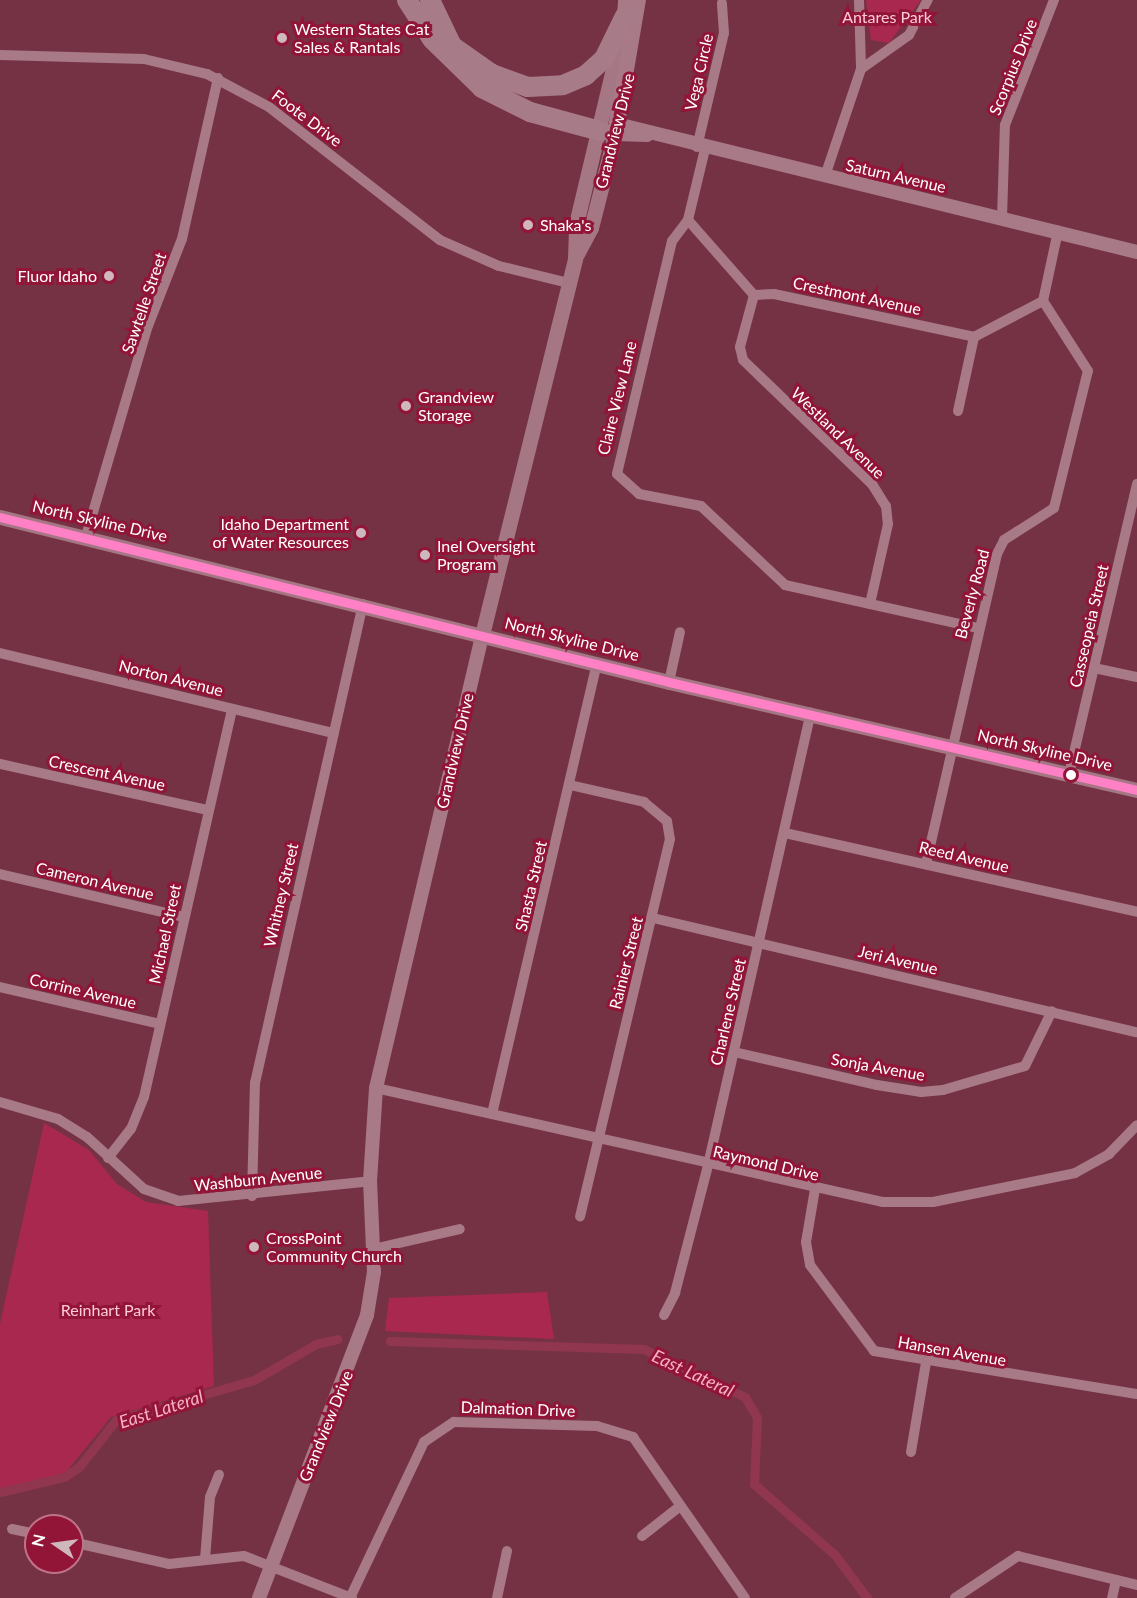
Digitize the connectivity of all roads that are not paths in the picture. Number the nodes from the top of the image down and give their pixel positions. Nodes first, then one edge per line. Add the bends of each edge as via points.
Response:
1 (407, 0) edge
2 (430, 0) edge
3 (638, 0) edge
4 (859, 0) edge
5 (928, 0) edge
6 (1054, 0) edge
7 (722, 3) dead end
8 (625, 8) edge
9 (452, 46) junction
10 (0, 55) edge
11 (861, 69) junction
12 (218, 78) junction
13 (609, 128) junction
14 (701, 148) junction
15 (825, 176) junction
16 (1002, 218) junction
17 (688, 220) junction
18 (1058, 231) junction
19 (1137, 252) edge
20 (569, 283) junction
21 (754, 295) junction
22 (1043, 301) junction
23 (974, 337) junction
24 (958, 411) dead end
25 (1137, 484) edge
26 (0, 517) edge
27 (86, 536) junction
28 (363, 604) junction
29 (870, 604) junction
30 (978, 628) junction
31 (680, 632) dead end
32 (483, 634) junction
33 (0, 653) edge
34 (597, 664) junction
35 (1095, 668) junction
36 (1137, 677) edge
37 (669, 682) junction
38 (232, 709) junction
39 (811, 713) junction
40 (334, 733) junction
41 (952, 747) junction
42 (0, 764) edge
43 (1069, 774) junction
44 (570, 785) junction
45 (1137, 790) edge
46 (207, 810) junction
47 (784, 833) junction
48 (926, 864) junction
49 (0, 874) edge
50 (1137, 912) edge
51 (184, 917) junction
52 (652, 918) junction
53 (760, 943) junction
54 (0, 987) edge
55 (1052, 1011) junction
56 (160, 1024) junction
57 (1137, 1032) edge
58 (734, 1052) junction
59 (376, 1088) junction
60 (0, 1102) edge
61 (492, 1114) junction
62 (1137, 1125) edge
63 (598, 1140) junction
64 (108, 1158) junction
65 (708, 1165) junction
66 (370, 1181) junction
67 (815, 1190) junction
68 (252, 1196) junction
69 (580, 1216) dead end
70 (460, 1228) dead end
71 (374, 1249) junction
72 (664, 1315) dead end
73 (926, 1362) junction
74 (1137, 1394) edge
75 (911, 1452) dead end
76 (219, 1475) dead end
77 (679, 1507) junction
78 (12, 1529) dead end
79 (24, 1532) edge
80 (642, 1536) dead end
81 (84, 1545) edge
82 (507, 1551) dead end
83 (205, 1559) junction
84 (269, 1565) junction
85 (1116, 1580) junction
86 (1137, 1585) edge
87 (259, 1598) edge
88 (350, 1598) edge
89 (496, 1598) edge
90 (745, 1598) edge
91 (956, 1598) edge
92 (1112, 1598) edge

1 - 13 highway via 432,39 482,88 530,112
2 - 9 highway
3 - 13 highway, Grandview Drive
4 - 11 street
5 - 11 street via 909,34
6 - 16 street, Scorpius Drive via 1005,124
7 - 14 street, Vega Circle via 724,33
8 - 9 highway via 604,59 563,85 511,82
8 - 13 main road, Grandview Drive
9 - 13 highway via 475,69 522,98
10 - 12 street, Foote Drive via 144,58
11 - 15 street
12 - 20 street, Foote Drive via 269,107 440,240 499,266
12 - 27 street, Sawtelle Street via 182,239 148,326
13 - 14 street, Saturn Avenue
13 - 20 main road, Grandview Drive via 576,224 575,258
14 - 15 street, Saturn Avenue
14 - 17 street, Claire View Lane
15 - 16 street, Saturn Avenue
16 - 18 street, Saturn Avenue
17 - 21 street
17 - 29 street, Claire View Lane via 672,241 617,474 639,494 701,506 785,585
18 - 19 street, Saturn Avenue
18 - 22 street
20 - 32 main road, Grandview Drive
21 - 23 street, Crestmont Avenue via 774,294
21 - 29 street, Westland Avenue via 740,347 743,360 872,484 886,506 888,524
22 - 23 street
22 - 30 street, Beverly Road via 1088,371 1054,508 1004,540
23 - 24 street
25 - 35 street, Casseopeia Street
26 - 27 main road, North Skyline Drive
27 - 28 main road, North Skyline Drive
28 - 32 main road, North Skyline Drive
28 - 40 street, Whitney Street
29 - 30 street, Claire View Lane
30 - 41 street, Beverly Road
31 - 37 street
32 - 34 main road, North Skyline Drive
32 - 59 street, Grandview Drive
33 - 38 street, Norton Avenue
34 - 37 main road, North Skyline Drive
34 - 44 street, Shasta Street
35 - 36 street
35 - 43 street, Casseopeia Street
37 - 39 main road, North Skyline Drive
38 - 40 street, Norton Avenue
38 - 46 street, Michael Street
39 - 41 main road, North Skyline Drive
39 - 47 street, Charlene Street
40 - 68 street, Whitney Street via 255,1083
41 - 43 main road, North Skyline Drive
41 - 48 street, Beverly Road
42 - 46 street, Crescent Avenue
43 - 45 main road, North Skyline Drive
44 - 52 street, Rainier Street via 644,802 667,821 670,839
44 - 61 street, Shasta Street
46 - 51 street, Michael Street
47 - 48 street, Reed Avenue
47 - 53 street, Charlene Street
48 - 50 street, Reed Avenue
49 - 51 street, Cameron Avenue
51 - 56 street, Michael Street
52 - 53 street, Jeri Avenue
52 - 63 street, Rainier Street
53 - 55 street, Jeri Avenue
53 - 58 street, Charlene Street
54 - 56 street, Corrine Avenue
55 - 57 street, Jeri Avenue
55 - 58 street, Sonja Avenue via 1025,1066 932,1091 877,1085
56 - 64 street, Michael Street via 140,1111
58 - 65 street, Charlene Street
59 - 61 street, Raymond Drive
59 - 66 street, Grandview Drive
60 - 64 street, Washburn Avenue via 58,1119
61 - 63 street, Raymond Drive
62 - 67 street, Raymond Drive via 1109,1154 1075,1173 988,1191 933,1202 883,1202
63 - 65 street, Raymond Drive
63 - 69 street, Rainier Street
64 - 68 street, Washburn Avenue via 130,1180 162,1197 193,1202
65 - 67 street, Raymond Drive
65 - 72 street, Charlene Street via 675,1293
66 - 68 street, Washburn Avenue
66 - 71 street, Grandview Drive
67 - 73 street, Hansen Avenue via 806,1242 810,1265 874,1351
70 - 71 street
71 - 84 street, Grandview Drive via 368,1308 352,1362
73 - 74 street, Hansen Avenue
73 - 75 street
76 - 83 street via 210,1497
77 - 80 street
77 - 88 street, Dalmation Drive via 633,1437 615,1429 454,1422 423,1442
77 - 90 street, Dalmation Drive
78 - 79 street
81 - 83 street via 169,1564
82 - 89 street
83 - 84 street via 236,1556
84 - 87 street, Grandview Drive
84 - 88 street
85 - 86 street
85 - 91 street via 1018,1556
85 - 92 street

